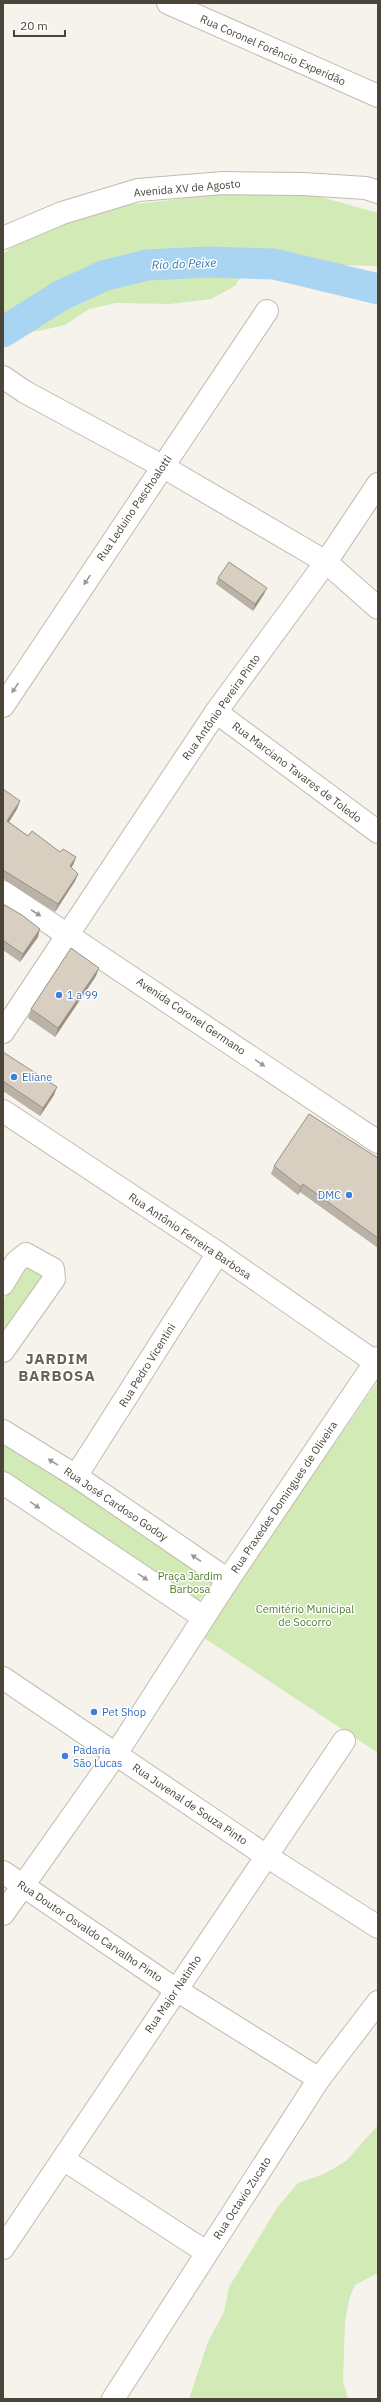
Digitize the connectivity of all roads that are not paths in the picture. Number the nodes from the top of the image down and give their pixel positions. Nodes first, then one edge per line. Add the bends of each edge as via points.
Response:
1 (168, 3) edge
2 (206, 11) edge
3 (378, 96) edge
4 (378, 192) edge
5 (3, 238) edge
6 (267, 311) dead end
7 (3, 377) edge
8 (162, 466) junction
9 (378, 484) edge
10 (326, 562) junction
11 (378, 608) edge
12 (3, 706) edge
13 (216, 712) junction
14 (378, 832) edge
15 (3, 892) edge
16 (70, 934) junction
17 (3, 1032) edge
18 (3, 1111) edge
19 (378, 1142) edge
20 (218, 1253) junction
21 (3, 1284) edge
22 (3, 1351) edge
23 (377, 1360) edge
24 (3, 1431) edge
25 (76, 1476) junction
26 (3, 1483) edge
27 (228, 1580) junction
28 (203, 1617) junction
29 (3, 1678) edge
30 (344, 1741) dead end
31 (116, 1754) junction
32 (268, 1857) junction
33 (3, 1872) edge
34 (23, 1885) junction
35 (3, 1914) edge
36 (378, 1927) edge
37 (176, 1989) junction
38 (378, 2002) edge
39 (319, 2079) junction
40 (64, 2159) junction
41 (3, 2248) edge
42 (206, 2252) junction
43 (113, 2399) edge

1 - 2 street, Rua Coronel Forêncio Experidão
2 - 3 street, Rua Coronel Forêncio Experidão
4 - 5 street, Avenida XV de Agosto via 366,188 303,184 222,183 138,190 62,213
6 - 8 street, Rua Leduino Paschoalotti
7 - 8 street via 25,392
8 - 10 street
8 -> 12 street, Rua Leduino Paschoalotti
9 - 10 street, Rua Antônio Pereira Pinto
10 - 11 street
10 - 13 street, Rua Antônio Pereira Pinto
13 - 14 street, Rua Marciano Tavares de Toledo
13 - 16 street, Rua Antônio Pereira Pinto
15 -> 16 street, Avenida Coronel Germano
16 - 17 street, Rua Antônio Pereira Pinto
16 -> 19 street, Avenida Coronel Germano
18 - 20 street, Rua Antônio Ferreira Barbosa
20 - 23 street, Rua Antônio Ferreira Barbosa
20 - 25 street, Rua Pedro Vicentini
21 - 22 street via 16,1262 26,1254 53,1269 54,1279
23 - 27 street, Rua Praxedes Domingues de Oliveira
25 -> 24 street, Rua José Cardoso Godoy
27 -> 25 street, Rua José Cardoso Godoy
26 -> 28 street
27 - 28 street, Rua Praxedes Domingues de Oliveira
28 - 31 street, Rua Praxedes Domingues de Oliveira
29 - 31 street, Rua Juvenal de Souza Pinto
30 - 32 street, Rua Major Natinho
31 - 32 street, Rua Juvenal de Souza Pinto
31 - 34 street, Rua Praxedes Domingues de Oliveira
32 - 36 street, Rua Juvenal de Souza Pinto
32 - 37 street, Rua Major Natinho
33 - 34 street, Rua Doutor Osvaldo Carvalho Pinto
34 - 35 street, Rua Praxedes Domingues de Oliveira
34 - 37 street, Rua Doutor Osvaldo Carvalho Pinto
37 - 39 street, Rua Doutor Osvaldo Carvalho Pinto
37 - 40 street, Rua Major Natinho
38 - 39 street, Rua Octavio Zucato
39 - 42 street, Rua Octavio Zucato
40 - 41 street, Rua Major Natinho
40 - 42 street
42 - 43 street, Rua Octavio Zucato

